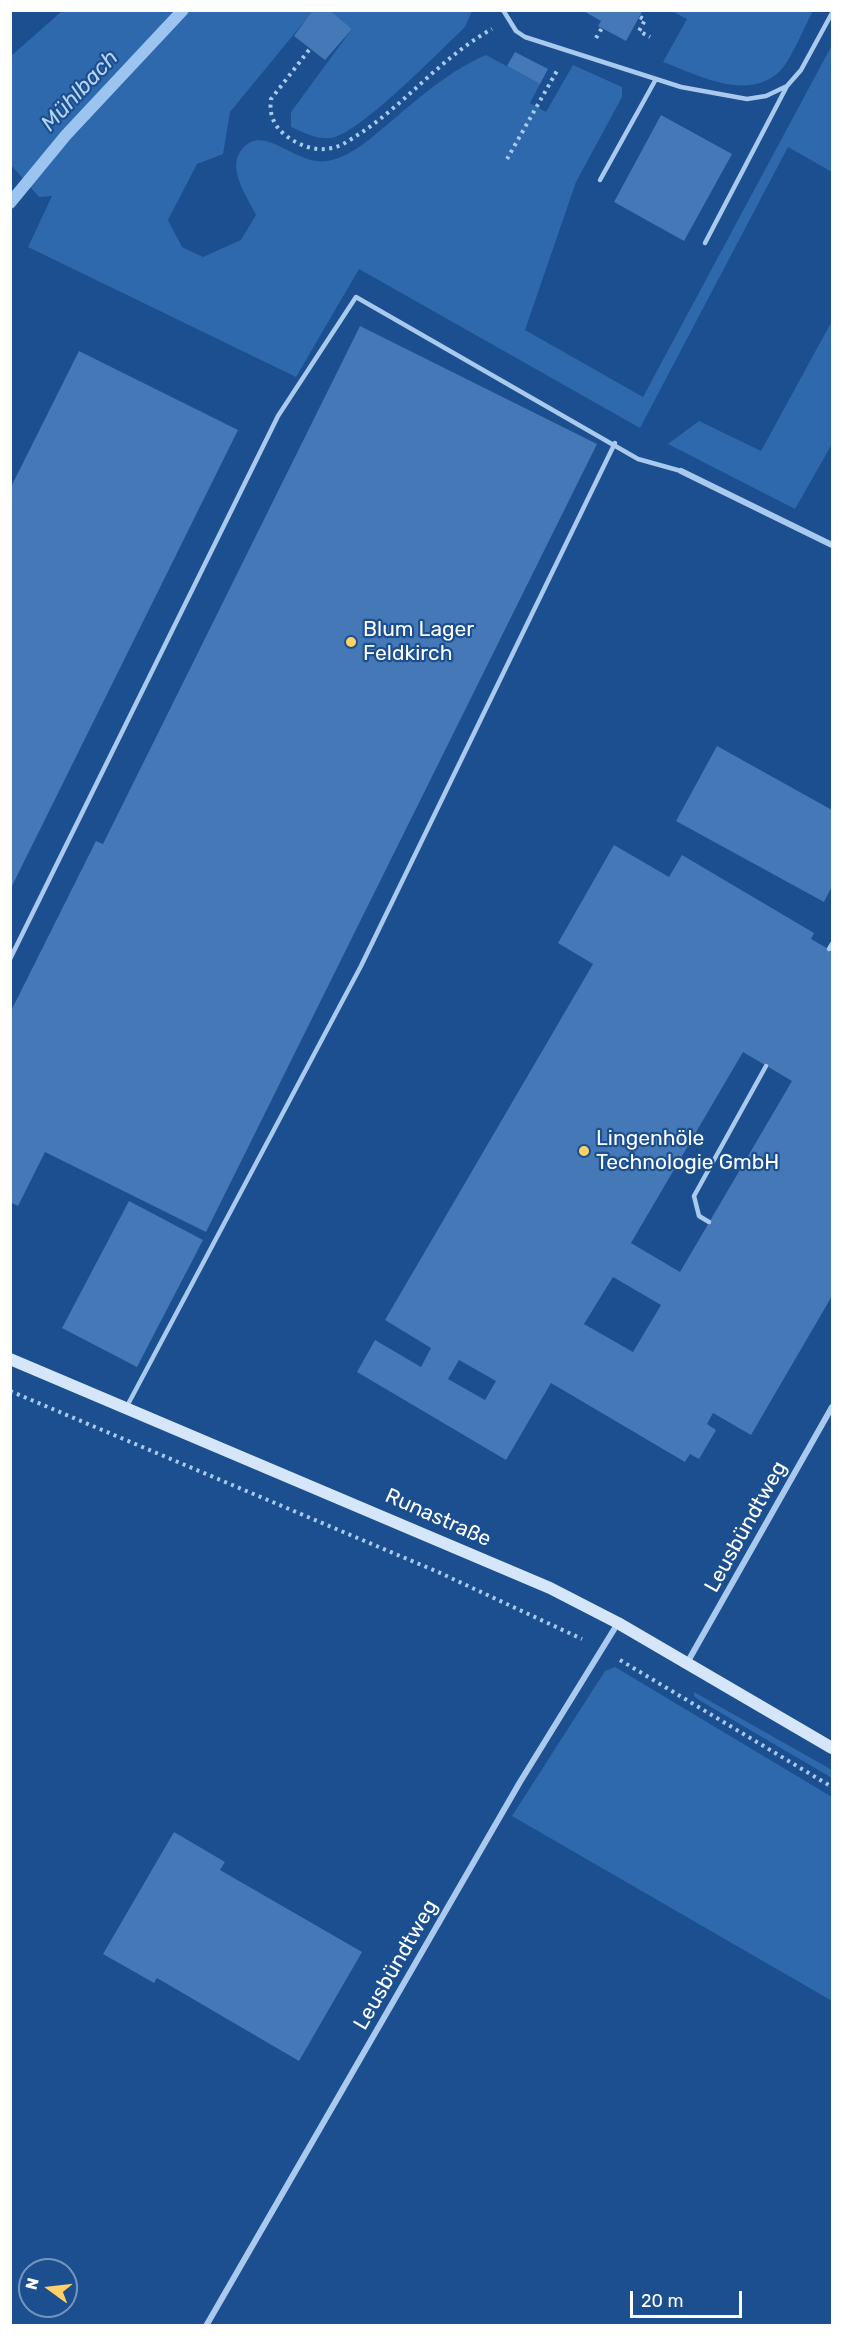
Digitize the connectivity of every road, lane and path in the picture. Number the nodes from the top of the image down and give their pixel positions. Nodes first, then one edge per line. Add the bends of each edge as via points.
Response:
1 (504, 10) edge
2 (832, 12) edge
3 (640, 17) dead end
4 (509, 20) junction
5 (651, 38) dead end
6 (309, 50) dead end
7 (568, 51) junction
8 (656, 79) junction
9 (787, 86) junction
10 (507, 159) dead end
11 (600, 180) dead end
12 (705, 243) dead end
13 (615, 443) junction
14 (681, 471) joint
15 (832, 545) edge
16 (832, 944) edge
17 (829, 950) dead end
18 (10, 958) edge
19 (766, 1066) dead end
20 (709, 1222) dead end
21 (10, 1359) edge
22 (10, 1391) edge
23 (832, 1407) edge
24 (126, 1408) junction
25 (618, 1623) junction
26 (603, 1649) junction
27 (687, 1664) junction
28 (832, 1749) edge
29 (832, 1787) edge
30 (206, 2325) edge

1 - 4 lane
2 - 9 lane via 801,70
3 - 5 path via 645,20 639,31
4 - 6 path via 486,32 375,123 332,148 317,149 293,141 272,120 272,99
4 - 7 lane via 525,37
7 - 8 lane
7 - 10 path
8 - 9 lane via 747,99 766,96
8 - 11 lane
9 - 12 lane
13 - 14 lane via 638,459
13 - 18 lane via 356,297 278,416
13 - 24 lane via 361,966
14 - 15 street
16 - 17 lane
19 - 20 lane via 694,1196 699,1216
21 - 24 street, Runastraße
22 - 26 path via 438,1572
23 - 27 street, Leusbündtweg
24 - 25 street, Runastraße via 540,1584
25 - 26 street, Leusbündtweg
25 - 27 street, Runastraße
26 - 29 path
26 - 30 street, Leusbündtweg via 520,1782
27 - 28 street, Runastraße

